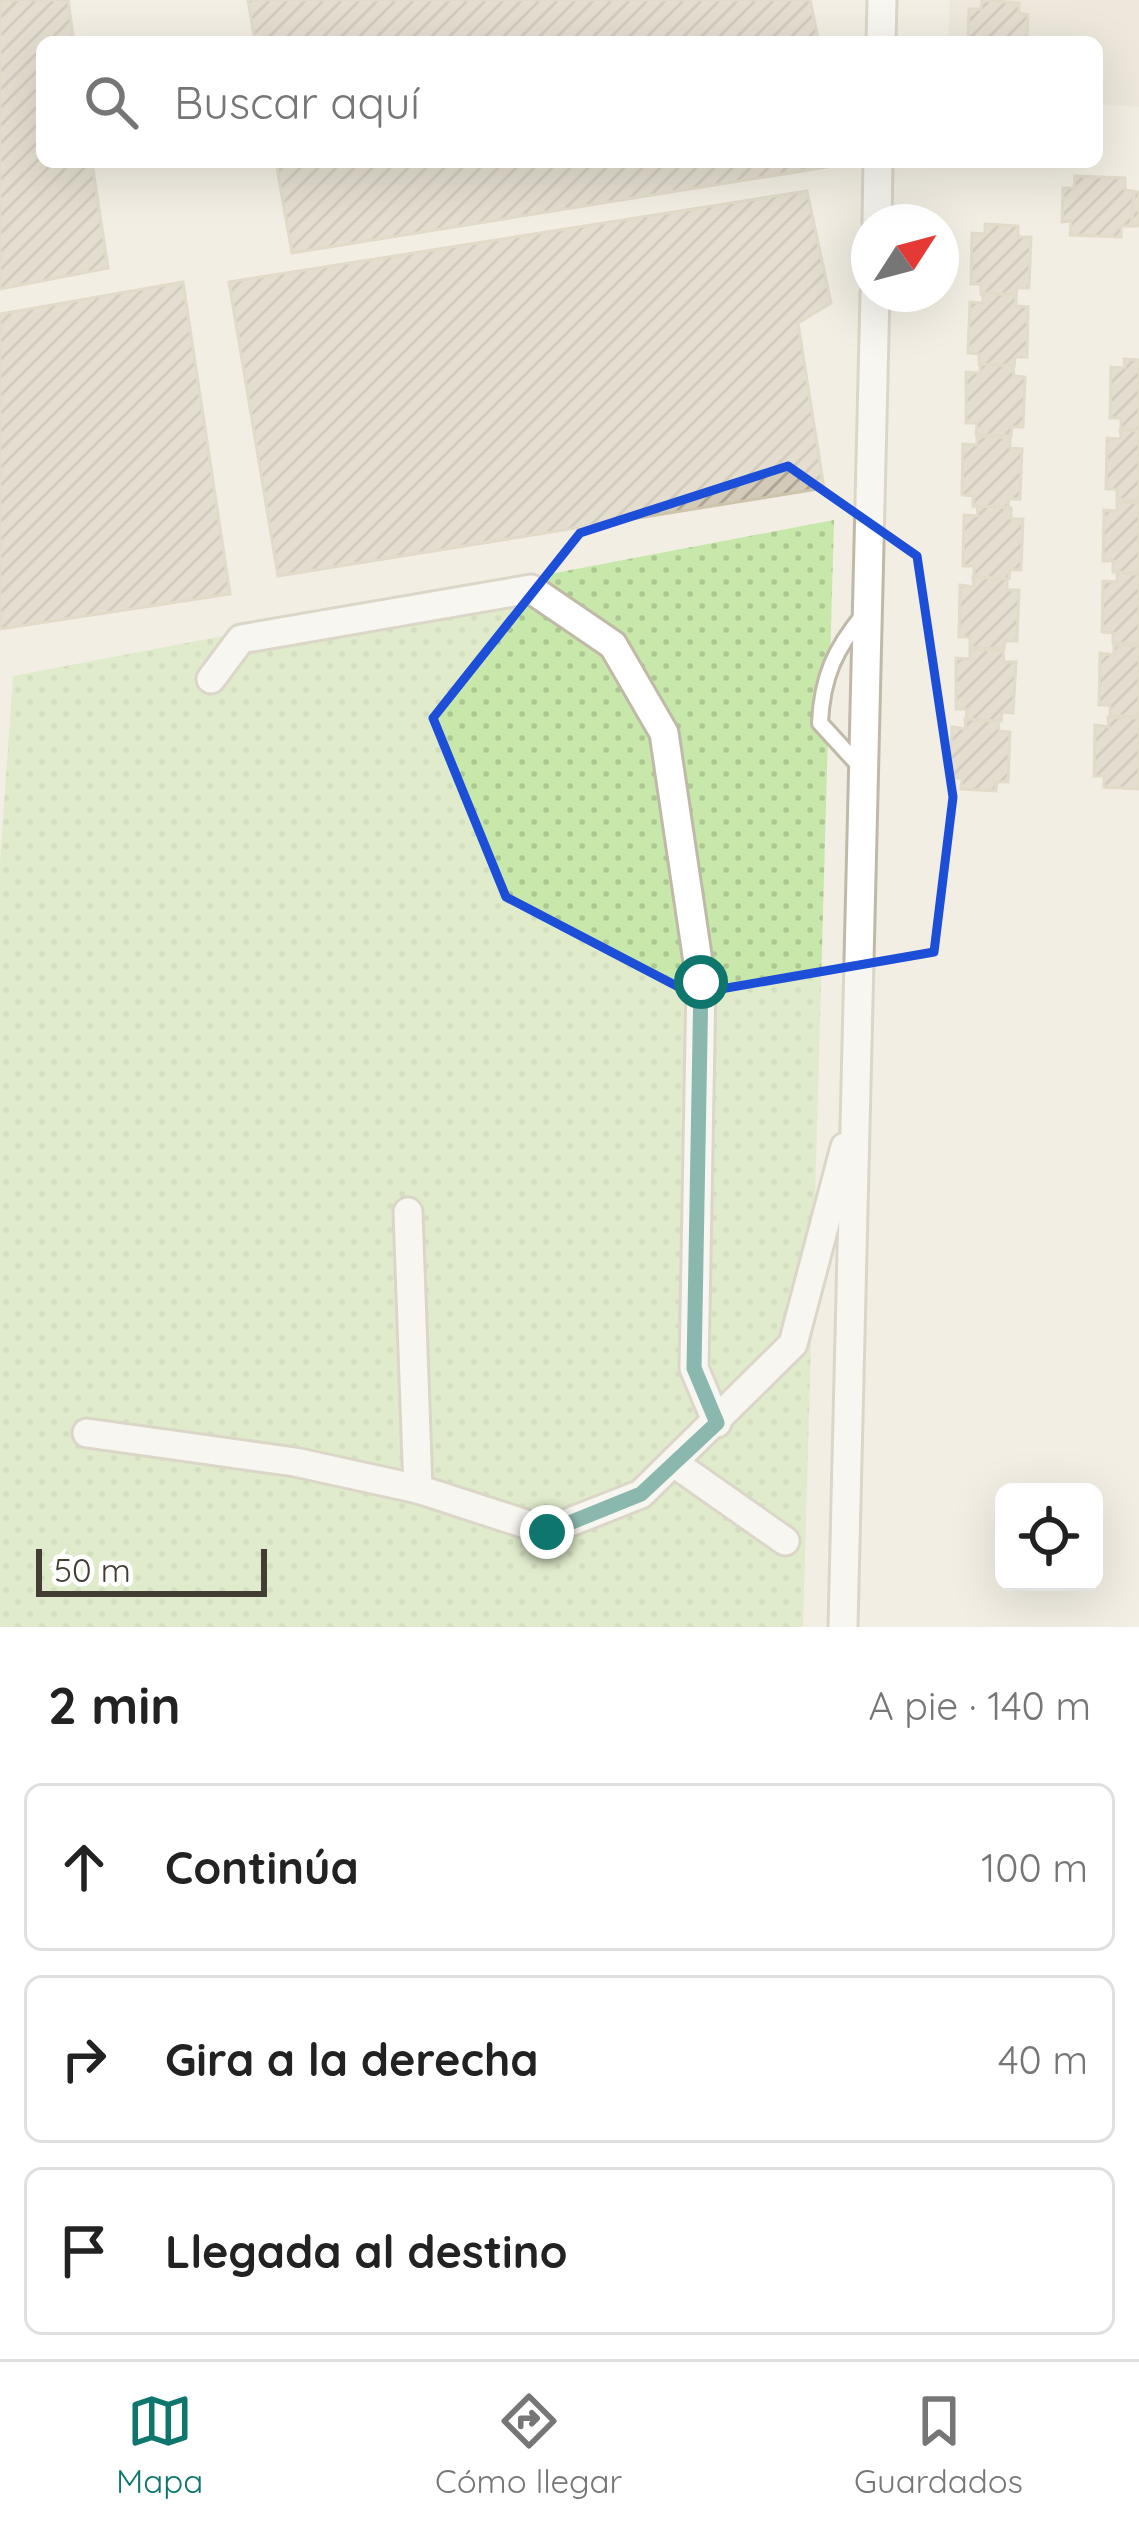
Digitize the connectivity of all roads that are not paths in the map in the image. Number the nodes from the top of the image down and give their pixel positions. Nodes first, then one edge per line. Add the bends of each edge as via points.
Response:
1 (882, 0) edge
2 (881, 36) edge
3 (878, 168) edge
4 (877, 204) edge
5 (875, 312) edge
6 (868, 610) junction
7 (212, 680) dead end
8 (864, 771) junction
9 (856, 1108) junction
10 (408, 1212) dead end
11 (717, 1423) junction
12 (87, 1433) dead end
13 (674, 1463) junction
14 (418, 1489) junction
15 (785, 1541) dead end
16 (843, 1627) edge

1 - 2 street
3 - 4 street
5 - 6 street
6 - 8 street
6 - 8 lane via 838,645 821,686 820,723
7 - 11 street via 241,639 531,589 613,645 664,733 701,982 694,1368
8 - 9 street
9 - 11 street via 793,1344
9 - 16 street
10 - 14 street
11 - 13 street
12 - 14 street via 295,1462
13 - 14 street via 641,1494 547,1532
13 - 15 street

